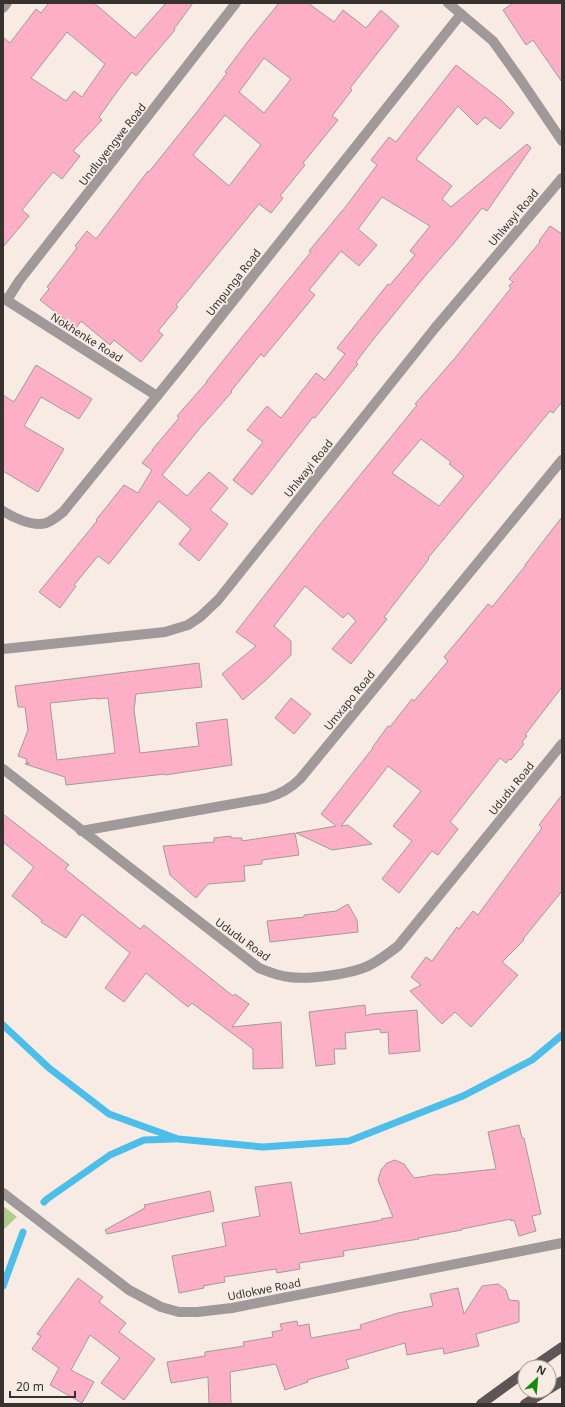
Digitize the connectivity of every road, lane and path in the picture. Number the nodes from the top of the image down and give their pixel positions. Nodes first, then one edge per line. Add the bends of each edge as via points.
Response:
1 (7, 3) edge
2 (236, 3) edge
3 (448, 3) edge
4 (3, 8) edge
5 (461, 14) junction
6 (562, 142) edge
7 (562, 178) edge
8 (5, 299) edge
9 (157, 396) junction
10 (562, 460) edge
11 (3, 511) edge
12 (3, 649) edge
13 (562, 744) edge
14 (3, 769) edge
15 (81, 831) junction
16 (3, 1194) edge
17 (562, 1243) edge
18 (562, 1347) edge
19 (545, 1359) edge
20 (517, 1378) edge
21 (481, 1404) edge

1 - 4 street
2 - 8 street, Undluyengwe Road
3 - 5 street
5 - 6 street via 493,41
5 - 9 street, Umpunga Road
7 - 12 street, Uhlwayi Road via 435,328 218,600 200,617 188,625 165,632
8 - 9 street, Nokhenke Road
9 - 11 street, Umpunga Road via 63,512 46,523 38,524
10 - 15 street, Umxapo Road via 291,788 267,798
13 - 15 street, Ududu Road via 398,946 369,966 342,973 289,977 259,968
14 - 15 street, Ududu Road
16 - 17 street, Udlokwe Road via 130,1290 161,1307 179,1312 232,1308
18 - 19 main road
20 - 21 main road

